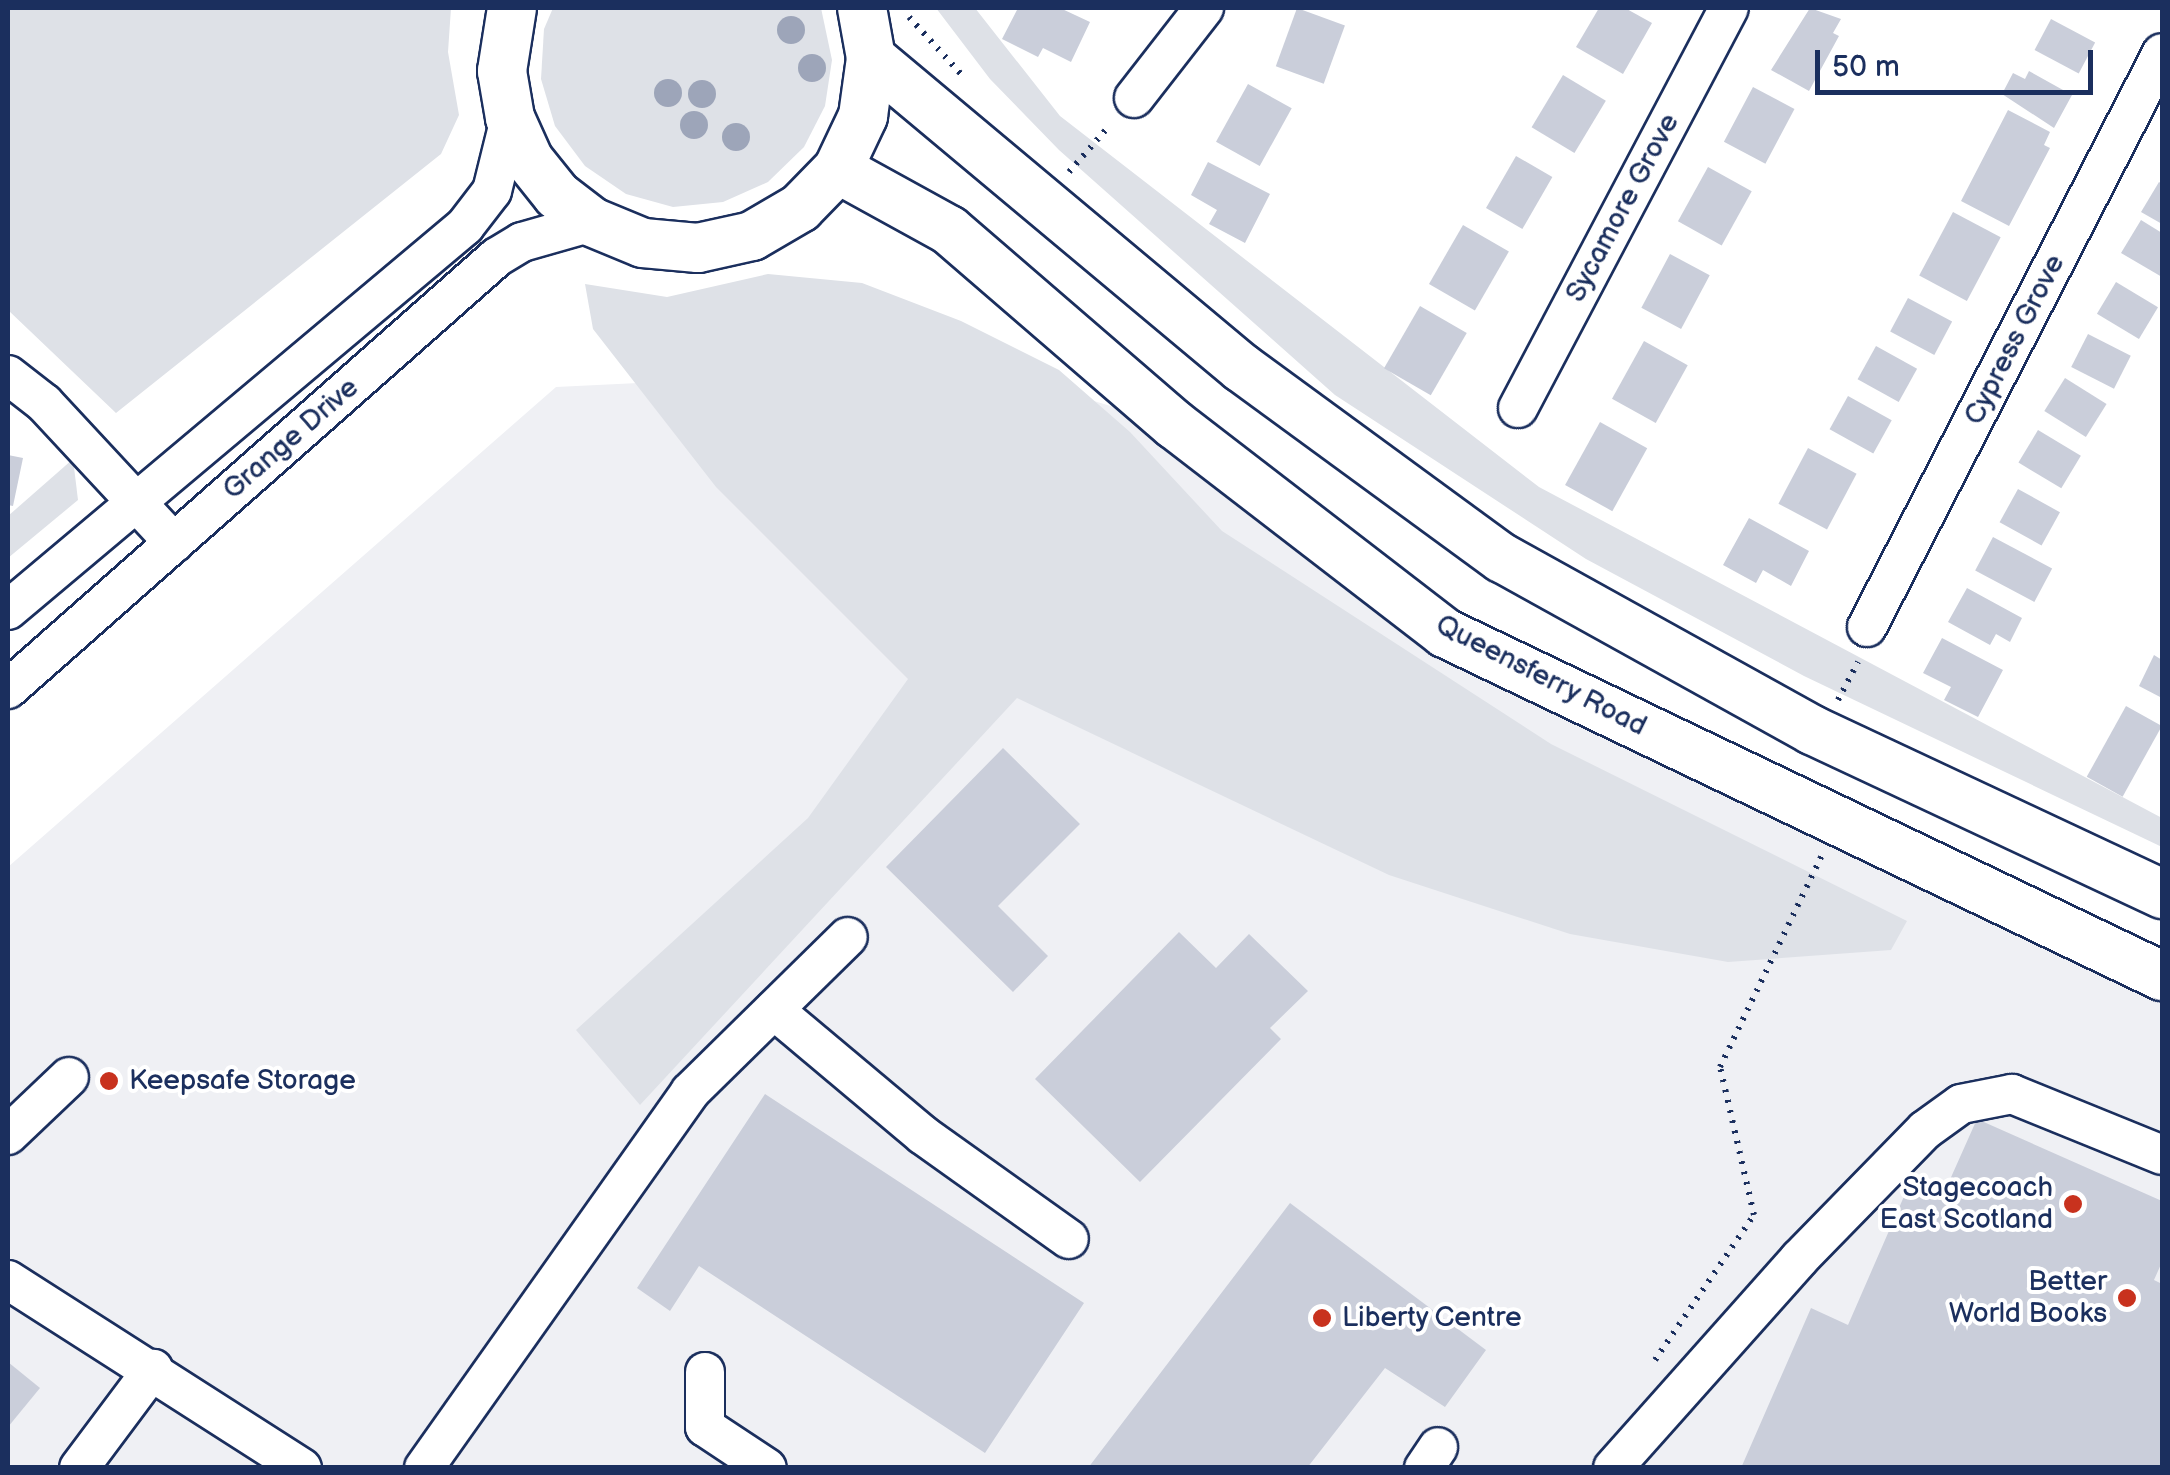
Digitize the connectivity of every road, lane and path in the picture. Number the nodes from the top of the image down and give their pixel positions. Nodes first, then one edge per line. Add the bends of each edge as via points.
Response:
1 (512, 8) edge
2 (862, 8) edge
3 (1204, 8) edge
4 (1728, 8) edge
5 (916, 30) dead end
6 (2162, 52) edge
7 (871, 58) junction
8 (970, 84) dead end
9 (1134, 98) joint
10 (510, 118) junction
11 (1052, 164) dead end
12 (838, 168) junction
13 (1065, 177) junction
14 (1080, 189) dead end
15 (592, 222) junction
16 (8, 375) edge
17 (1518, 408) dead end
18 (136, 501) junction
19 (174, 543) junction
20 (8, 610) edge
21 (1865, 640) joint
22 (1849, 680) dead end
23 (8, 688) edge
24 (1813, 873) dead end
25 (2162, 894) edge
26 (848, 937) dead end
27 (2162, 976) edge
28 (774, 1010) junction
29 (69, 1076) dead end
30 (8, 1135) edge
31 (2162, 1154) edge
32 (1069, 1239) dead end
33 (8, 1280) edge
34 (153, 1369) junction
35 (706, 1372) dead end
36 (1647, 1372) dead end
37 (1626, 1456) edge
38 (79, 1468) edge
39 (302, 1468) edge
40 (424, 1468) edge
41 (767, 1468) edge

1 - 10 main road via 502,71
2 - 7 main road
3 - 9 street
4 - 17 street, Sycamore Grove
5 - 8 path
6 - 21 street, Cypress Grove
7 - 12 main road via 863,116
7 - 25 main road via 1242,368 1502,558 1812,730
9 - 13 path
10 - 15 main road via 528,160 556,195
10 - 18 street, Grange Drive via 492,191 465,226
11 - 13 path
12 - 15 main road via 800,208 734,240 698,248 644,242
12 - 27 main road, Queensferry Road via 949,230 1175,425 1446,633
13 - 14 path
15 - 19 street, Grange Drive via 522,242 498,257
16 - 18 street via 44,403
18 - 19 street
18 - 20 street, Grange Drive
19 - 23 street, Grange Drive
21 - 22 path
24 - 36 path via 1720,1067 1754,1215
26 - 28 street
28 - 32 street via 923,1136
28 - 40 street via 690,1092
29 - 30 street
31 - 37 street via 2012,1094 1961,1104 1925,1130 1800,1258
33 - 34 street
34 - 38 street
34 - 39 street
35 - 41 street via 706,1427

